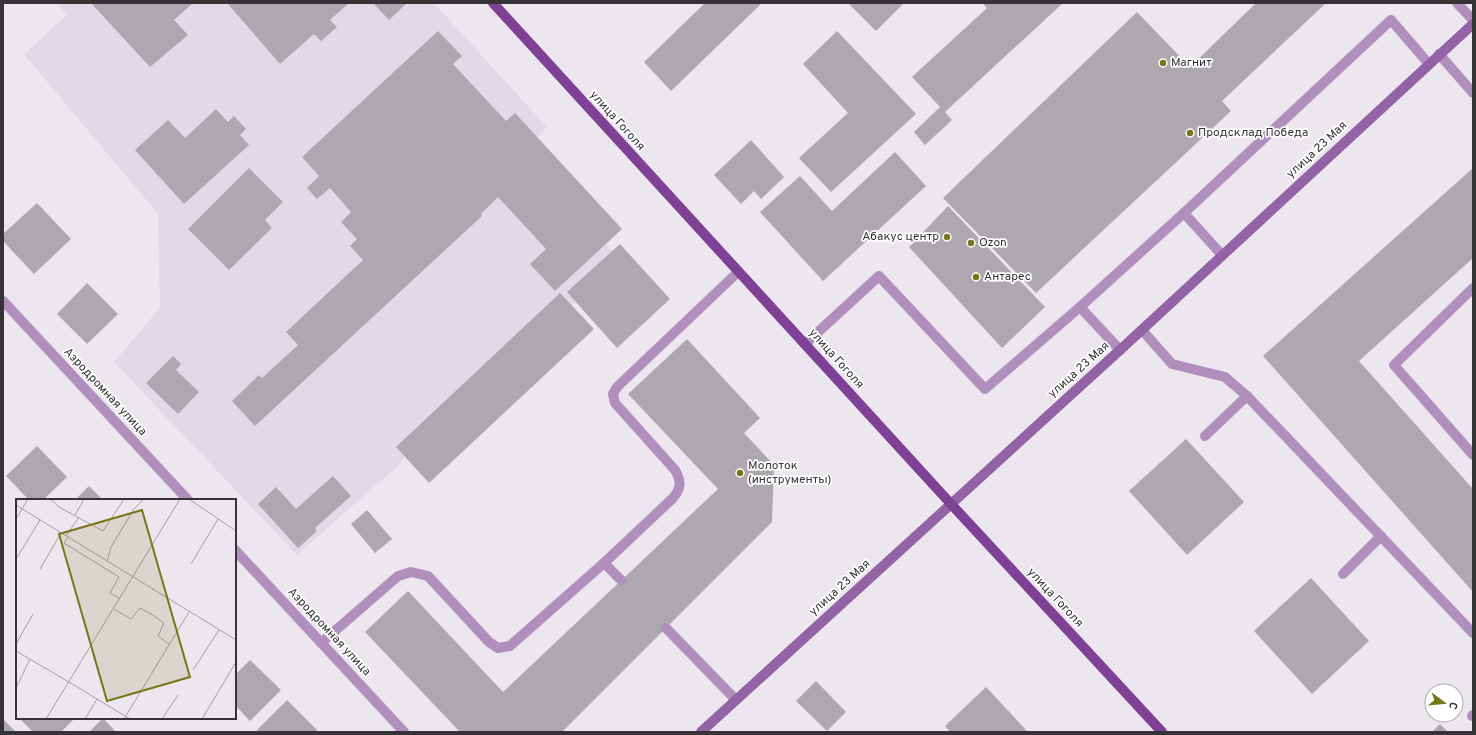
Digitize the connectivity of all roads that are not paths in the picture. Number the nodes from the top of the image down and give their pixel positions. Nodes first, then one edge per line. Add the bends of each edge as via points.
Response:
1 (493, 3) edge
2 (1457, 3) edge
3 (1473, 20) edge
4 (1473, 24) edge
5 (1439, 54) junction
6 (1429, 64) junction
7 (1473, 93) edge
8 (1184, 213) junction
9 (1222, 255) junction
10 (738, 272) junction
11 (1473, 288) edge
12 (3, 301) edge
13 (1080, 308) junction
14 (1142, 330) junction
15 (804, 344) junction
16 (1120, 350) junction
17 (1247, 396) junction
18 (1205, 436) dead end
19 (1473, 456) edge
20 (187, 499) edge
21 (950, 504) junction
22 (1381, 536) junction
23 (236, 551) edge
24 (604, 563) junction
25 (1343, 574) dead end
26 (621, 580) dead end
27 (666, 628) dead end
28 (1473, 633) edge
29 (321, 642) junction
30 (736, 700) junction
31 (404, 732) edge
32 (700, 732) edge
33 (1162, 732) edge

1 - 10 main road, улица Гоголя
2 - 3 street
4 - 5 main road, улица 23 Мая
5 - 6 main road, улица 23 Мая
5 - 7 street
6 - 8 street via 1391,20
6 - 9 main road, улица 23 Мая
8 - 9 street
8 - 13 street
9 - 14 main road, улица 23 Мая
10 - 15 main road, улица Гоголя
10 - 24 street via 616,386 613,394 615,403 675,470 680,485 672,499
11 - 19 street via 1394,365
12 - 20 street, Аэродромная улица
13 - 15 street via 986,389 879,276
13 - 16 street
14 - 16 main road, улица 23 Мая
14 - 17 street via 1172,364 1225,377
15 - 21 main road, улица Гоголя
16 - 21 main road, улица 23 Мая
17 - 18 street
17 - 22 street
21 - 30 main road, улица 23 Мая
21 - 33 main road, улица Гоголя
22 - 25 street
22 - 28 street
23 - 29 street, Аэродромная улица
24 - 26 street
24 - 29 street via 510,646 498,648 489,642 428,576 411,572 398,576
27 - 30 street
29 - 31 street, Аэродромная улица
30 - 32 main road, улица 23 Мая

